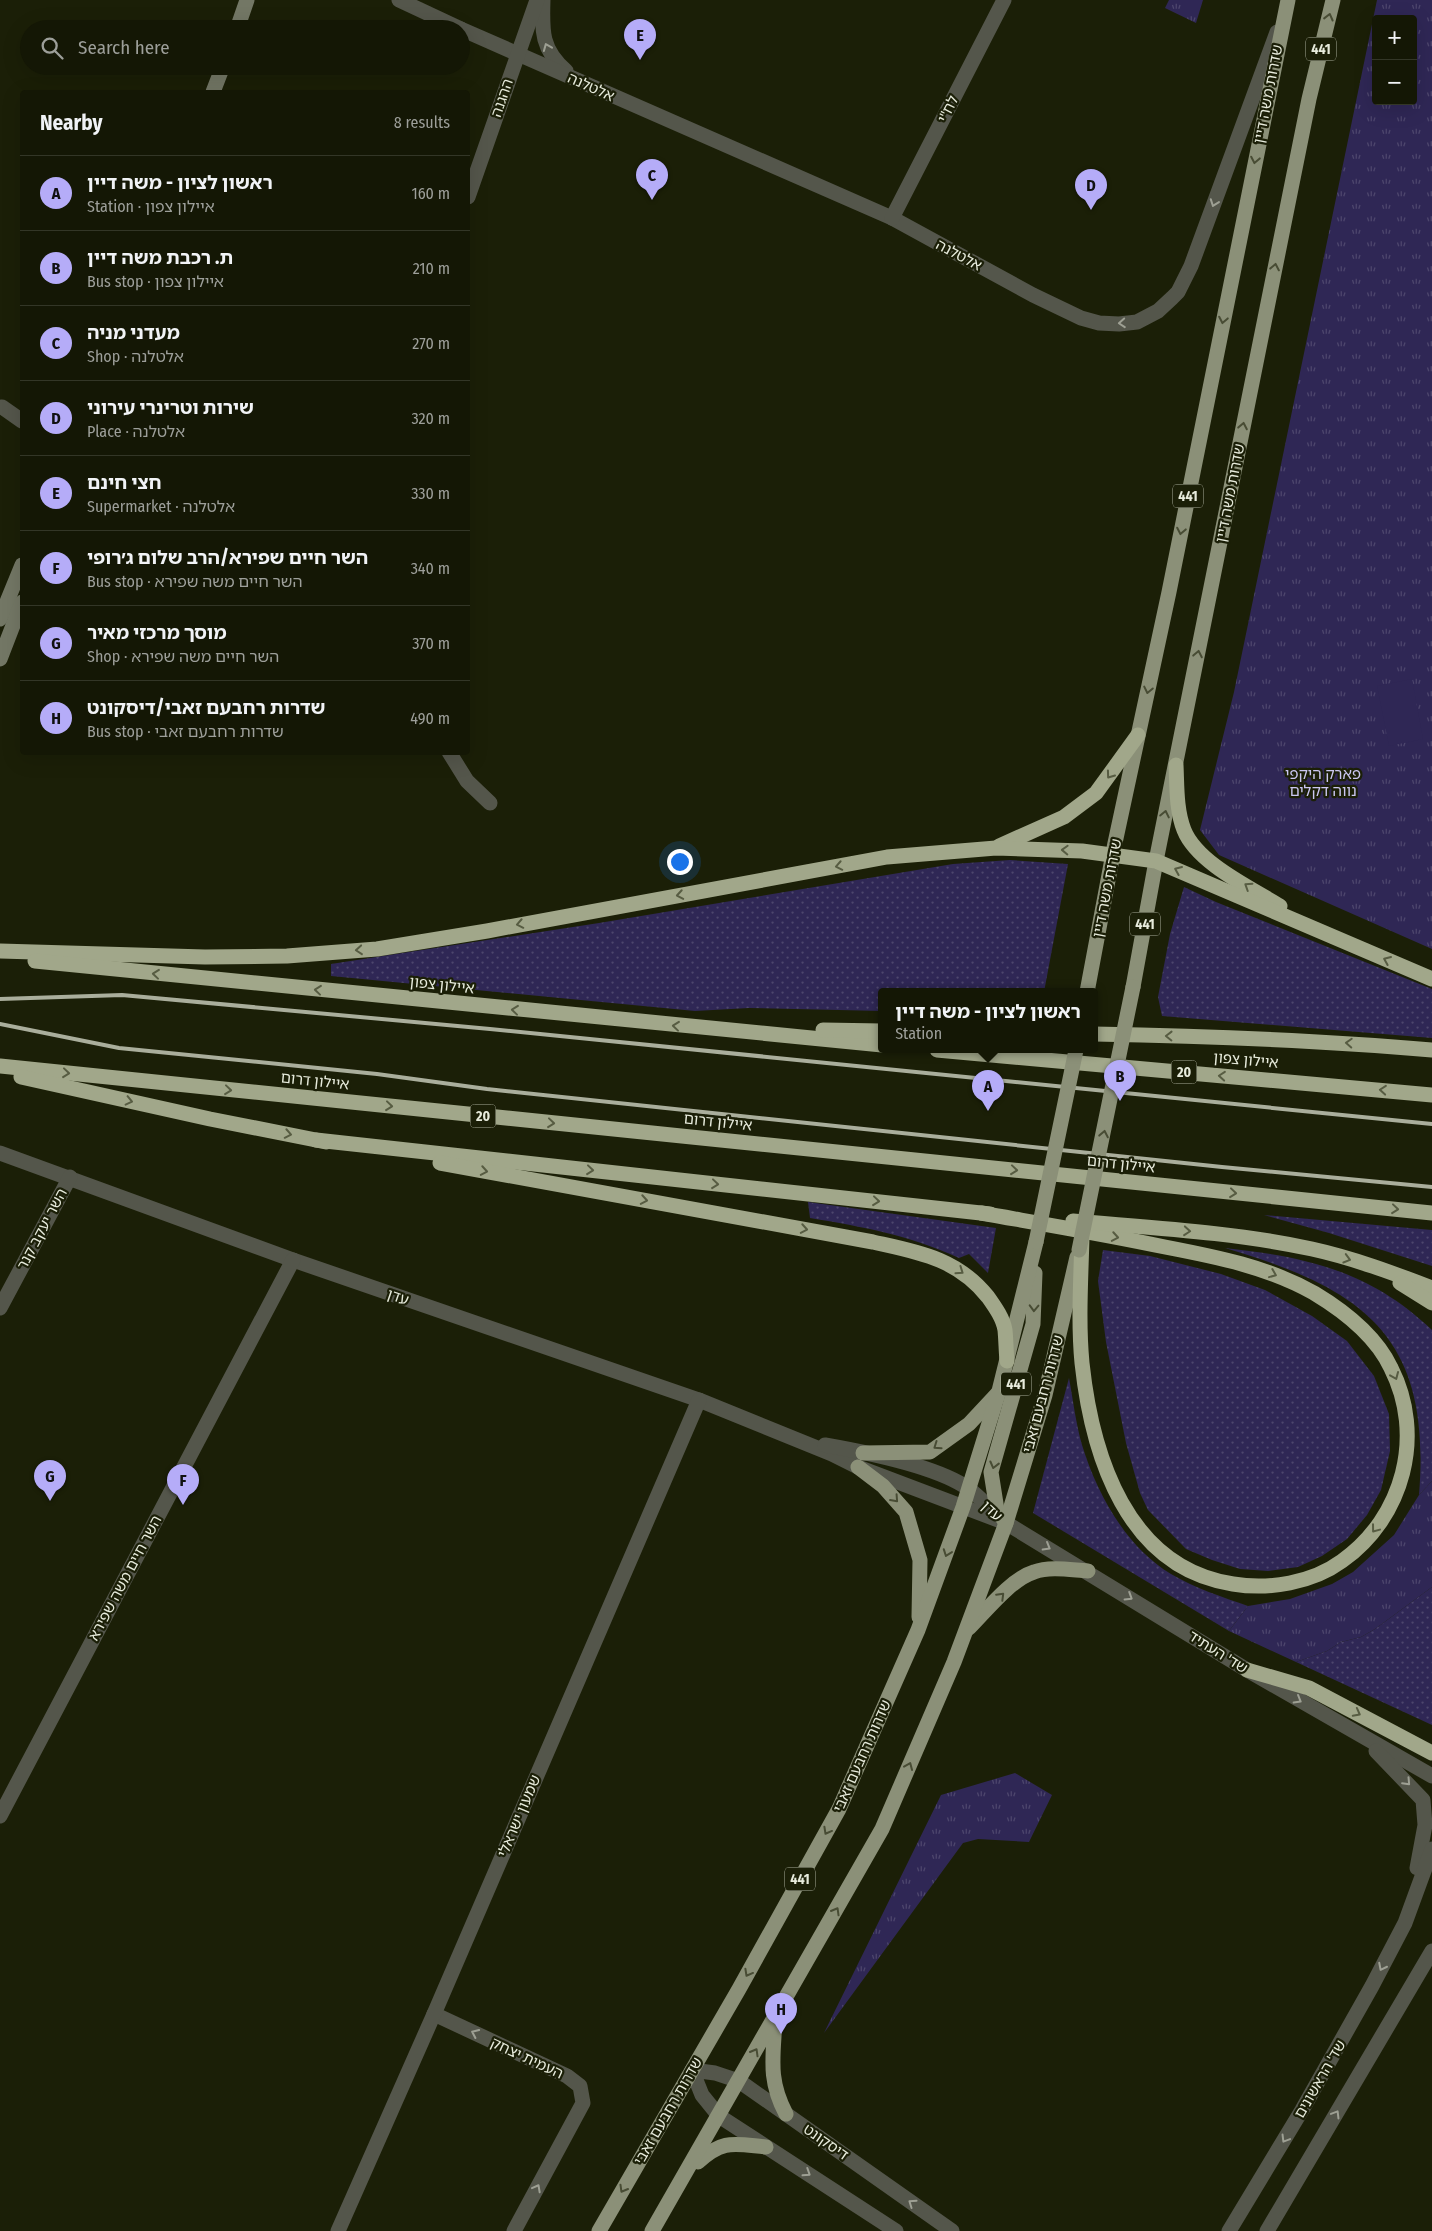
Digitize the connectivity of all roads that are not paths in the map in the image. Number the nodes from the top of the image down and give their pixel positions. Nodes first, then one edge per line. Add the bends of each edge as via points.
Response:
1 (247, 0) edge
2 (399, 0) edge
3 (537, 0) edge
4 (542, 0) edge
5 (1004, 0) edge
6 (1333, 0) edge
7 (1287, 5) edge
8 (240, 20) edge
9 (442, 20) edge
10 (470, 33) edge
11 (518, 55) junction
12 (220, 75) edge
13 (579, 81) junction
14 (214, 90) edge
15 (470, 191) edge
16 (892, 218) junction
17 (1, 407) edge
18 (20, 413) edge
19 (20, 420) edge
20 (20, 569) edge
21 (20, 607) edge
22 (0, 619) edge
23 (0, 659) edge
24 (1138, 735) junction
25 (451, 755) edge
26 (1176, 764) junction
27 (490, 803) dead end
28 (996, 848) junction
29 (1113, 855) junction
30 (1156, 861) junction
31 (1319, 932) junction
32 (0, 951) edge
33 (0, 957) edge
34 (1432, 979) edge
35 (1088, 987) edge
36 (703, 1028) junction
37 (878, 1031) edge
38 (1098, 1034) edge
39 (878, 1045) edge
40 (1432, 1050) edge
41 (970, 1053) edge
42 (1075, 1053) edge
43 (0, 1066) edge
44 (0, 1072) edge
45 (1432, 1095) edge
46 (316, 1140) junction
47 (0, 1153) edge
48 (70, 1177) junction
49 (981, 1213) junction
50 (1432, 1213) edge
51 (1036, 1242) junction
52 (1080, 1250) junction
53 (293, 1260) junction
54 (1380, 1270) junction
55 (1432, 1288) edge
56 (1432, 1303) edge
57 (0, 1308) edge
58 (1007, 1361) junction
59 (999, 1391) junction
60 (699, 1400) junction
61 (860, 1460) junction
62 (969, 1489) junction
63 (963, 1507) junction
64 (1006, 1523) junction
65 (1088, 1571) junction
66 (918, 1630) junction
67 (966, 1630) junction
68 (1247, 1670) junction
69 (1360, 1735) junction
70 (1432, 1753) edge
71 (1432, 1776) edge
72 (0, 1816) edge
73 (1432, 1849) edge
74 (1405, 1923) junction
75 (1432, 1951) edge
76 (434, 2014) junction
77 (775, 2018) junction
78 (692, 2070) junction
79 (739, 2081) junction
80 (786, 2114) junction
81 (719, 2116) junction
82 (766, 2147) junction
83 (688, 2171) junction
84 (338, 2231) edge
85 (514, 2231) edge
86 (599, 2231) edge
87 (652, 2231) edge
88 (896, 2231) edge
89 (952, 2231) edge
90 (1229, 2231) edge
91 (1267, 2231) edge

1 - 8 street
2 - 9 street, אלטלנה
3 - 11 street, ההגנה
13 -> 4 street via 553,59 546,45 542,30
5 - 16 street, לח"י
26 -> 6 main road, שדרות משה דיין / 441 via 1309,99
7 -> 16 street, אלטלנה via 1191,266 1178,292 1158,310 1137,322 1099,323 1081,318
7 -> 24 main road, שדרות משה דיין / 441
10 - 11 street, אלטלנה
11 - 13 street, אלטלנה
11 - 15 street, ההגנה
12 - 14 street
13 - 16 street, אלטלנה
17 - 18 street
17 - 19 street
20 - 22 street
21 - 23 street
24 -> 28 highway via 1096,793 1064,817
24 - 29 main road, שדרות משה דיין / 441
25 - 27 street via 468,782
30 -> 26 main road, שדרות משה דיין / 441
31 -> 26 highway via 1217,866 1193,844 1184,830
29 -> 28 highway
28 -> 32 highway via 887,857 376,949 287,956 205,957
29 - 30 highway
29 - 35 main road, שדרות משה דיין / 441
31 -> 30 highway
52 -> 30 main road, שדרות משה דיין / 441, bridge via 1134,987
34 -> 31 highway
36 -> 33 highway, איילון צפון
36 - 37 highway
36 - 39 highway, איילון צפון
40 -> 38 highway via 1204,1036
45 -> 41 highway, איילון צפון / 20
42 - 51 main road, 441, bridge
43 -> 50 highway, איילון דרום / 20
44 -> 46 highway
46 -> 49 highway
46 -> 58 highway via 928,1254 954,1266 976,1282 997,1308 1005,1329
47 - 48 street, עדן
48 - 53 street, עדן
48 - 57 street, השר יעקב קנר
49 -> 52 highway via 1148,1243 1252,1266 1316,1294 1360,1328 1390,1366 1406,1413 1408,1436 1406,1459 1393,1501 1372,1534 1357,1549 1341,1562 1305,1580 1243,1586 1207,1579 1187,1570 1170,1560 1143,1534 1128,1517 1118,1496 1090,1413 1080,1333
49 -> 54 highway via 1266,1240 1314,1250
51 - 58 main road, שדרות רחבעם זאבי / 441
51 -> 64 main road, 441 via 1034,1324 991,1472 997,1510
52 - 64 main road, שדרות רחבעם זאבי / 441 via 1044,1396
53 - 60 street, עדן
53 - 72 street, השר חיים משה שפירא
54 - 55 highway
54 - 56 highway
58 - 59 main road, שדרות רחבעם זאבי / 441
59 -> 61 main road via 969,1424 930,1452
59 - 62 main road, שדרות רחבעם זאבי / 441
60 - 61 street, עדן via 796,1439
60 - 76 street, שמעון ישראלי
61 - 62 street, עדן via 913,1465
61 - 63 street, עדן
61 -> 66 main road via 906,1512 920,1560
62 - 63 main road, שדרות רחבעם זאבי / 441
62 - 64 street, עדן
63 - 64 street, עדן
63 -> 66 main road, שדרות רחבעם זאבי / 441
64 -> 65 street, שד' העתיד
64 - 67 main road, שדרות רחבעם זאבי / 441
67 -> 65 main road via 1009,1588 1034,1572
65 -> 68 street, שד' העתיד
66 -> 78 main road, שדרות רחבעם זאבי / 441 via 839,1809
77 -> 67 main road, שדרות רחבעם זאבי / 441 via 882,1829
68 -> 69 street, שד' העתיד
68 -> 70 highway via 1309,1688
69 - 71 street, שד' העתיד
69 -> 74 street via 1423,1800 1425,1825
73 - 74 street
74 -> 90 street, שד' הראשונים via 1302,2110
91 -> 75 street, שד' הראשונים
76 - 84 street, שמעון ישראלי
85 -> 76 street, העמית יצחק via 583,2103 580,2086 567,2076
79 -> 77 main road, שדרות רחבעם זאבי / 441
77 - 80 main road via 772,2074 776,2095
78 - 79 street, דיסקונט
78 - 81 street via 702,2095
78 -> 86 main road, שדרות רחבעם זאבי / 441
79 - 80 street, דיסקונט
79 - 81 main road, שדרות רחבעם זאבי / 441
89 -> 80 street, דיסקונט
81 - 82 street
81 - 83 main road, שדרות רחבעם זאבי / 441
82 - 83 main road via 732,2143 712,2149
82 -> 88 street
83 - 87 main road, שדרות רחבעם זאבי / 441

